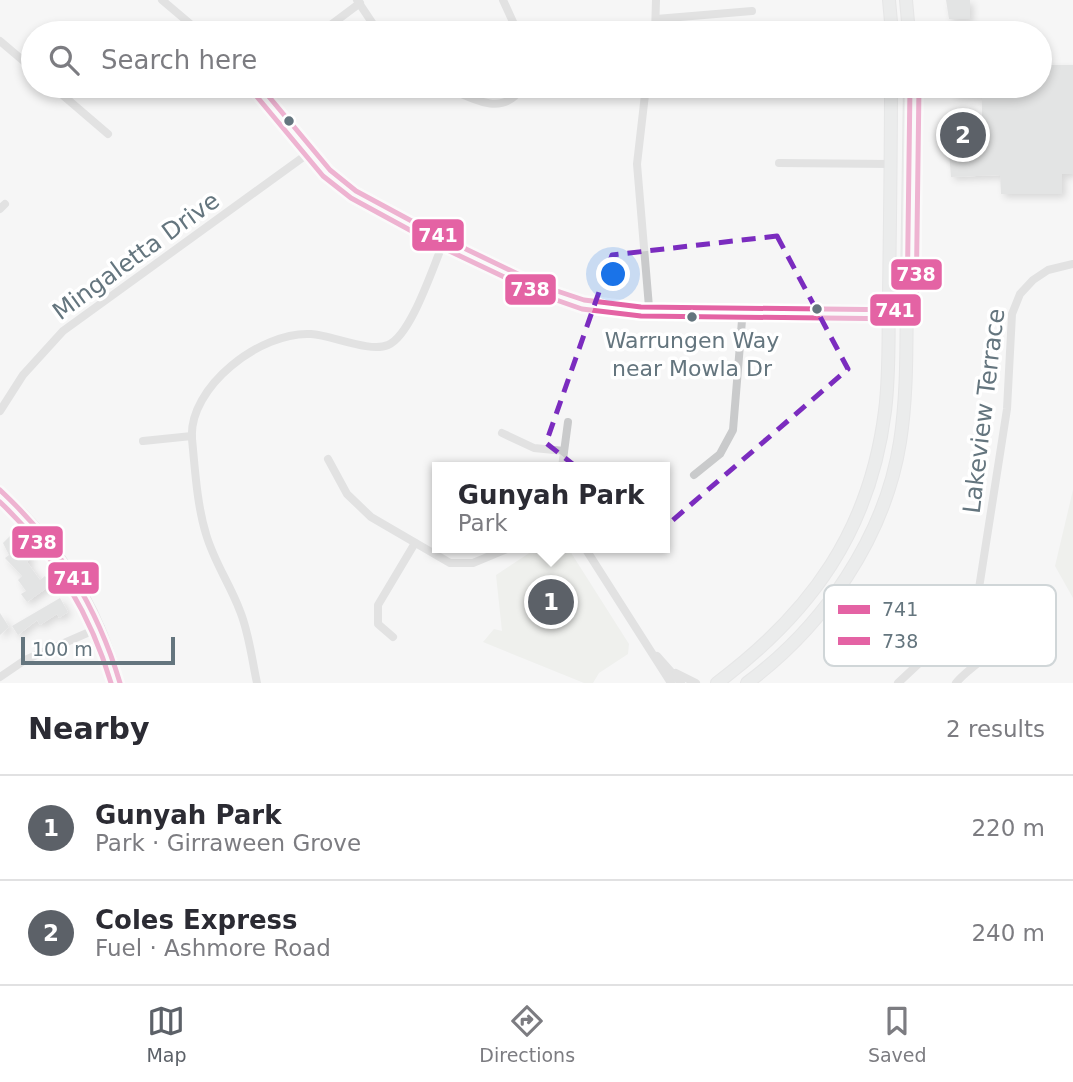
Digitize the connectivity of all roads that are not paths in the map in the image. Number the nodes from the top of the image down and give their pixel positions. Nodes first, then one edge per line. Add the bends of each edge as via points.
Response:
1 (162, 0) edge
2 (503, 0) edge
3 (656, 0) edge
4 (889, 0) edge
5 (906, 0) edge
6 (359, 2) edge
7 (752, 11) dead end
8 (656, 19) joint
9 (187, 21) edge
10 (335, 21) edge
11 (371, 21) edge
12 (513, 21) edge
13 (891, 21) edge
14 (908, 21) edge
15 (0, 41) edge
16 (21, 59) edge
17 (66, 98) edge
18 (270, 98) edge
19 (470, 98) edge
20 (512, 98) edge
21 (645, 98) edge
22 (891, 98) edge
23 (910, 98) edge
24 (108, 134) dead end
25 (313, 150) junction
26 (779, 163) dead end
27 (891, 164) junction
28 (445, 239) junction
29 (1073, 264) edge
30 (649, 307) junction
31 (743, 308) junction
32 (888, 310) junction
33 (907, 310) junction
34 (0, 411) edge
35 (568, 422) dead end
36 (502, 433) dead end
37 (192, 436) junction
38 (143, 441) dead end
39 (564, 451) junction
40 (328, 459) dead end
41 (563, 462) edge
42 (694, 475) dead end
43 (0, 490) edge
44 (415, 543) junction
45 (432, 553) edge
46 (432, 553) edge
47 (497, 553) edge
48 (588, 553) edge
49 (841, 585) edge
50 (980, 585) edge
51 (824, 608) edge
52 (101, 627) junction
53 (393, 637) dead end
54 (650, 648) junction
55 (663, 662) junction
56 (916, 666) edge
57 (972, 666) edge
58 (0, 677) edge
59 (751, 681) edge
60 (715, 682) edge
61 (120, 683) edge
62 (257, 683) edge
63 (671, 683) edge
64 (681, 683) edge
65 (696, 683) edge
66 (898, 683) edge
67 (956, 683) edge

1 - 9 street
2 - 12 street
3 - 8 street
4 - 13 main road
5 - 14 main road
6 - 10 street
6 - 11 street
7 - 8 street
15 - 16 street
17 - 24 street
18 - 25 street
19 - 20 street via 499,105
21 - 30 street via 637,164
22 - 27 main road
23 - 33 main road
25 - 28 street via 356,191
25 - 34 street, Mingaletta Drive via 63,331 23,375
26 - 27 street
27 - 32 main road
28 - 30 street via 545,287 584,300
28 - 37 street via 405,331 388,345 370,346 307,333 278,340 242,358 211,382 197,405
29 - 50 street, Lakeview Terrace via 1037,276 1020,294 1012,314 1008,397
30 - 31 street
31 - 32 street
31 - 42 street via 733,430 720,454
32 - 33 street
32 - 60 main road via 888,370 880,443 869,487 848,538 808,600 750,658
33 - 49 main road via 900,444 865,545
35 - 39 street
36 - 39 street via 534,448
37 - 38 street
37 - 62 street via 205,532 241,611
39 - 41 street
40 - 44 street via 347,494 371,517
43 - 52 street via 59,552
44 - 45 street
44 - 53 street via 378,605 378,624
46 - 47 street via 450,563 473,563
48 - 54 street
51 - 59 main road
52 - 58 street via 24,660
52 - 61 street
54 - 55 street
54 - 63 street
55 - 64 street
55 - 65 street
56 - 66 street, Lakeview Terrace
57 - 67 street

